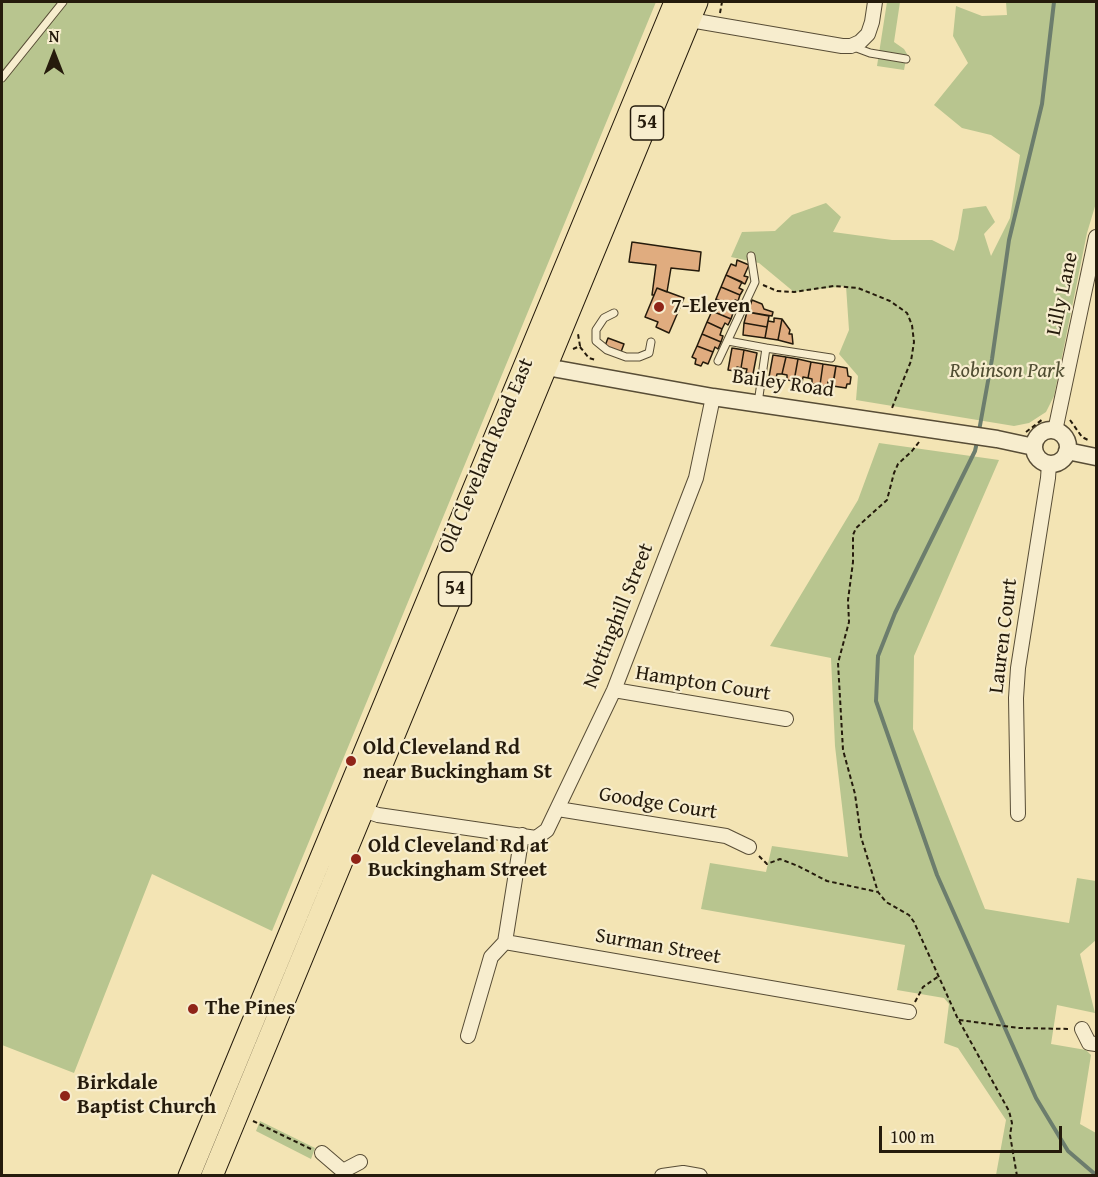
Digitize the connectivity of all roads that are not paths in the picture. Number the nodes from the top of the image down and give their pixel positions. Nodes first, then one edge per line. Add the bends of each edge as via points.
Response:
1 (63, 2) edge
2 (675, 2) edge
3 (875, 2) edge
4 (694, 11) edge
5 (851, 46) junction
6 (906, 59) dead end
7 (2, 78) edge
8 (1096, 237) edge
9 (751, 256) dead end
10 (614, 314) dead end
11 (728, 341) junction
12 (651, 342) dead end
13 (766, 348) junction
14 (831, 358) dead end
15 (718, 361) dead end
16 (536, 366) junction
17 (713, 397) junction
18 (758, 403) junction
19 (1055, 431) junction
20 (1034, 447) junction
21 (1067, 451) junction
22 (1096, 457) edge
23 (1048, 464) junction
24 (614, 690) junction
25 (786, 719) dead end
26 (343, 803) junction
27 (558, 809) junction
28 (364, 810) junction
29 (1018, 814) dead end
30 (522, 835) junction
31 (749, 847) road end
32 (505, 942) junction
33 (909, 1012) road end
34 (1082, 1029) road end
35 (468, 1036) dead end
36 (1096, 1044) edge
37 (322, 1153) road end
38 (360, 1162) dead end
39 (342, 1173) edge
40 (189, 1176) edge
41 (212, 1176) edge
42 (662, 1176) edge
43 (700, 1176) edge

1 - 7 lane
2 - 16 main road, Old Cleveland Road East / 54
3 - 5 street via 868,34
4 - 5 street via 822,43
4 - 16 main road, Old Cleveland Road East / 54
5 - 6 lane
8 - 19 street, Lilly Lane
9 - 11 lane via 754,282
10 - 12 lane via 604,318 596,330 596,341 607,350 639,357 649,353
11 - 13 lane
11 - 15 lane
13 - 14 lane
13 - 18 lane
16 - 17 street, Bailey Road
16 - 26 main road, Old Cleveland Road East / 54
16 - 28 main road, Old Cleveland Road East / 54
17 - 18 street, Bailey Road
17 - 24 street, Nottinghill Street via 696,478
18 - 20 street, Bailey Road
19 - 20 street via 1041,434
19 - 21 street via 1067,441
20 - 23 street via 1040,460
21 - 22 street
21 - 23 street via 1058,462
23 - 29 street, Lauren Court via 1018,668
24 - 25 street, Hampton Court
24 - 27 street, Nottinghill Street
26 - 28 street
26 - 40 main road, Old Cleveland Road East / 54
27 - 30 street, Nottinghill Street via 547,830 536,838
27 - 31 street, Goodge Court via 726,836
28 - 30 street
28 - 41 main road, Old Cleveland Road East / 54
30 - 32 street
32 - 33 street, Surman Street
32 - 35 street via 491,957
34 - 36 street via 1089,1043
37 - 39 street
38 - 39 street
42 - 43 street

